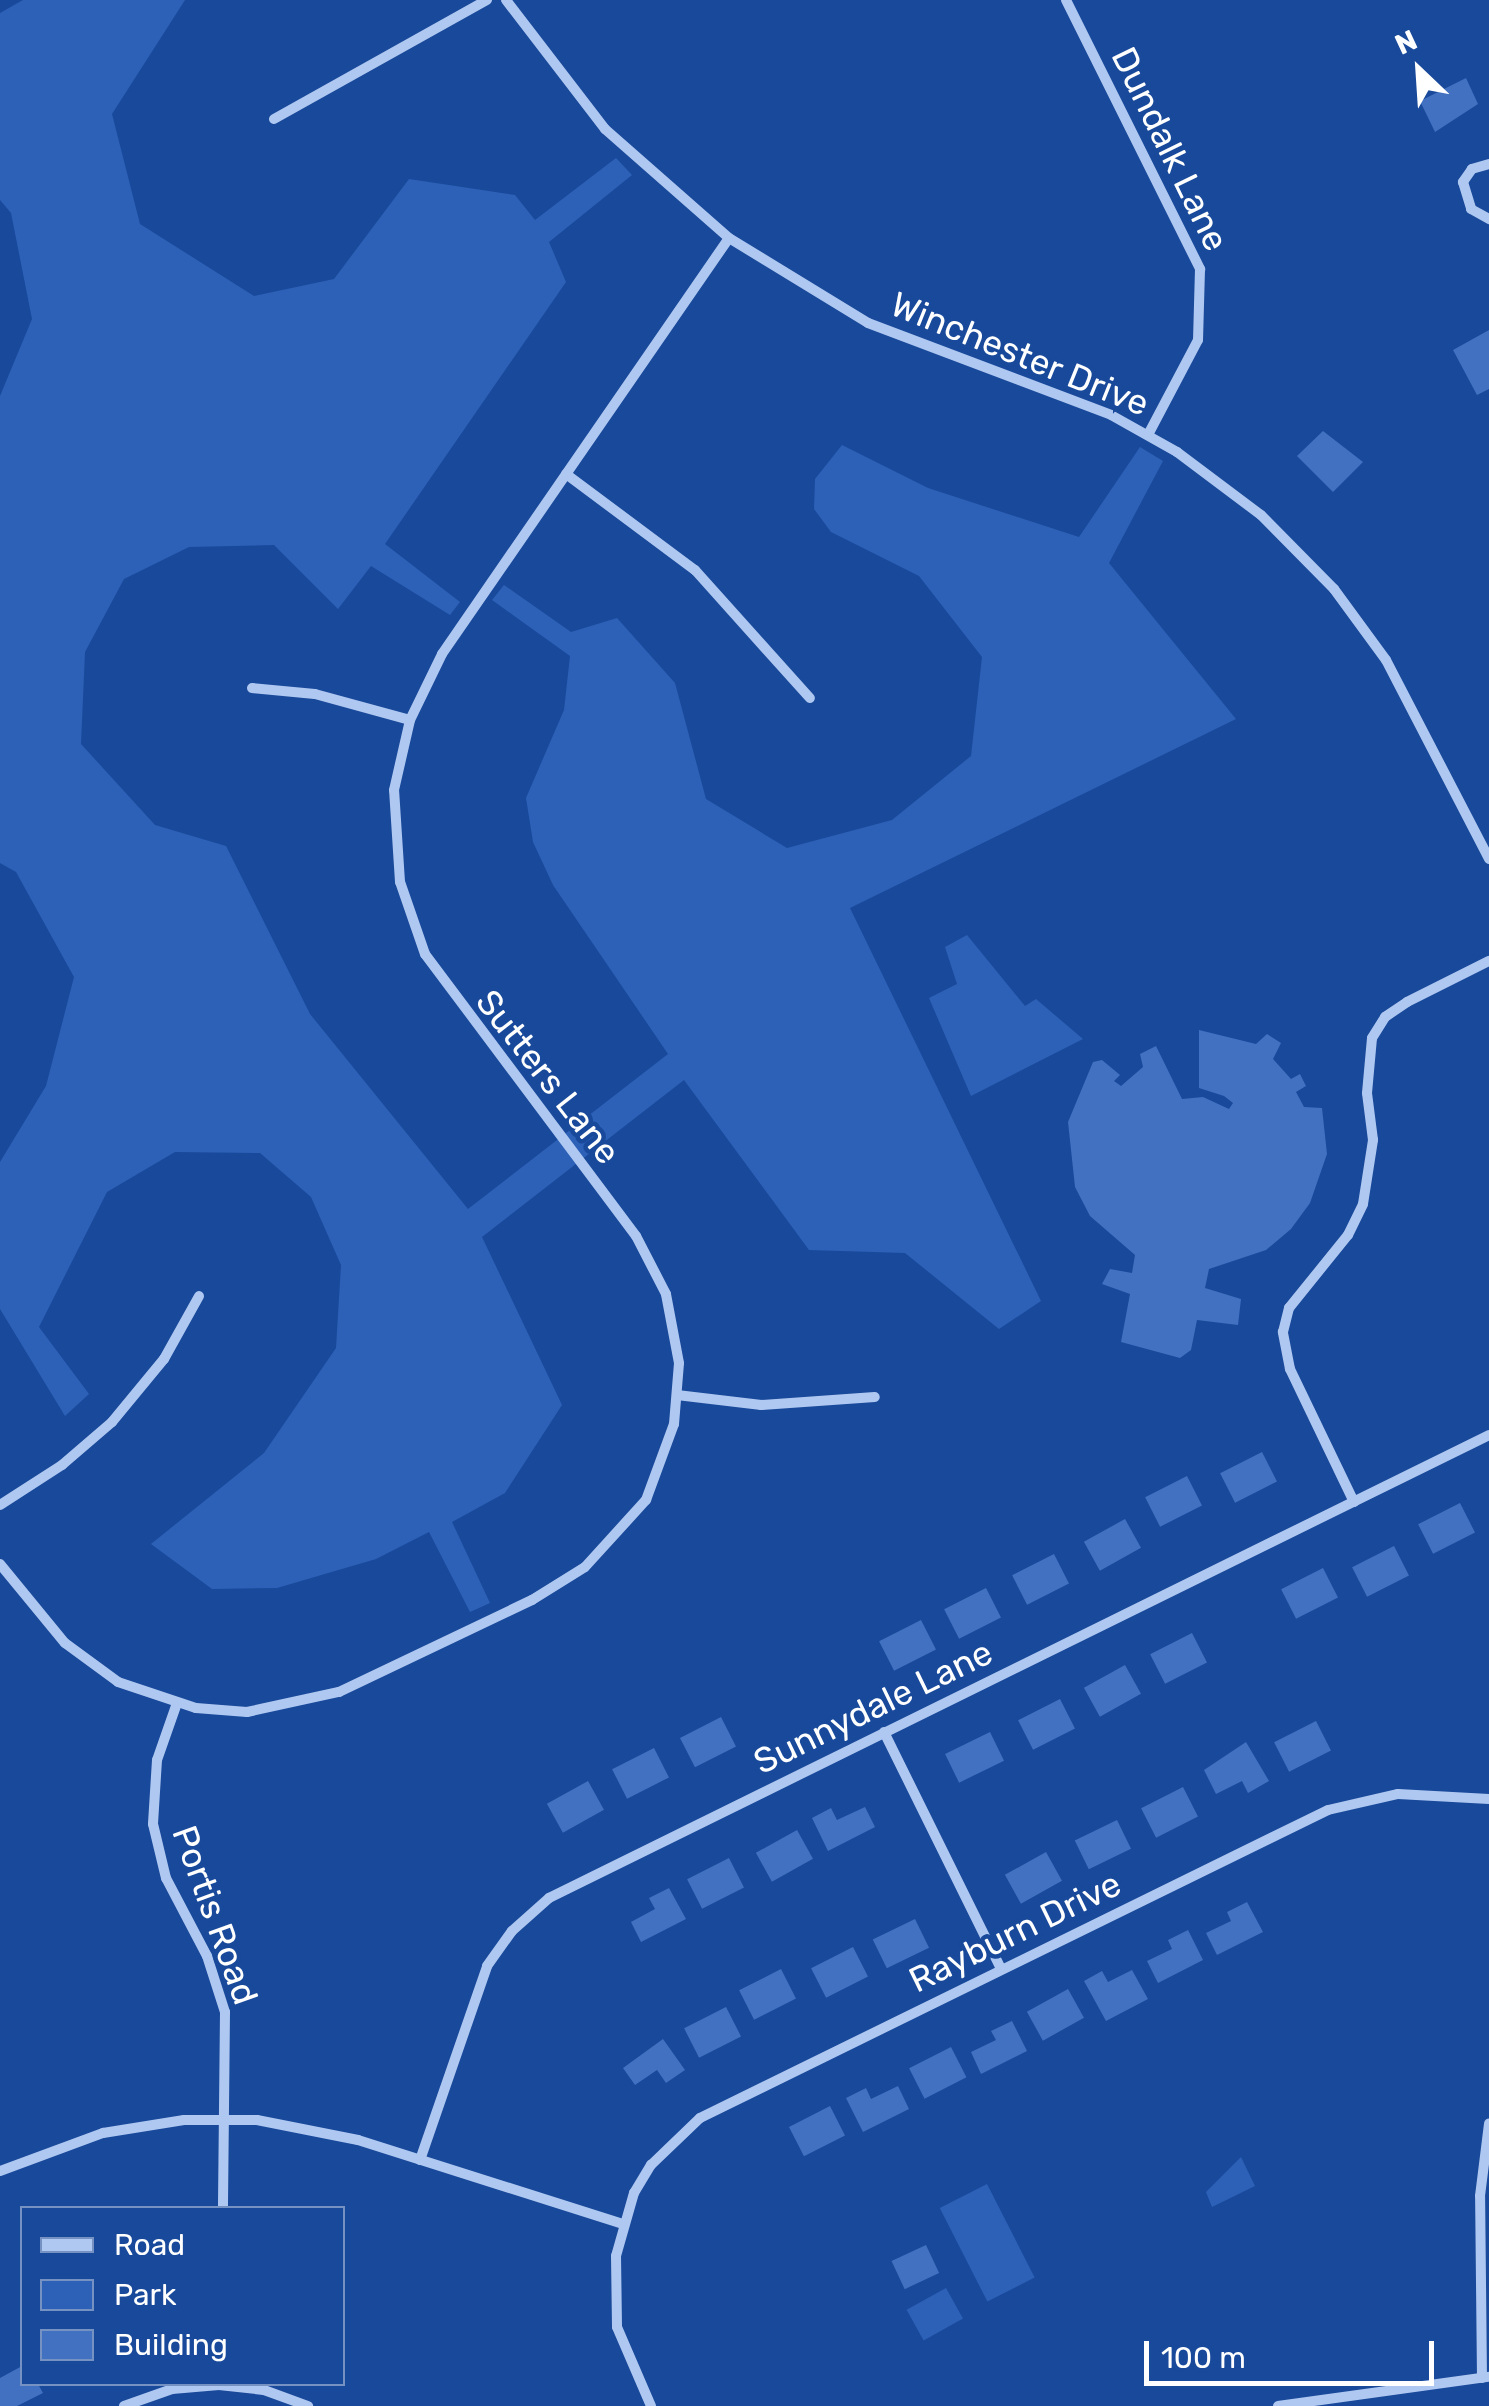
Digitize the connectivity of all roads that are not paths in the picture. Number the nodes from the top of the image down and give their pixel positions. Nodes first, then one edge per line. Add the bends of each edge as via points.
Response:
1 (486, 0) edge
2 (506, 0) edge
3 (1066, 0) edge
4 (274, 119) dead end
5 (1489, 164) edge
6 (1489, 219) edge
7 (728, 238) junction
8 (1148, 434) junction
9 (566, 474) junction
10 (252, 688) dead end
11 (810, 698) dead end
12 (410, 720) junction
13 (1489, 860) edge
14 (1489, 961) edge
15 (198, 1296) dead end
16 (677, 1396) junction
17 (875, 1397) dead end
18 (1489, 1435) edge
19 (1354, 1502) junction
20 (0, 1505) edge
21 (0, 1564) edge
22 (176, 1703) junction
23 (884, 1732) junction
24 (1489, 1799) edge
25 (1001, 1969) junction
26 (226, 2120) junction
27 (1489, 2124) edge
28 (420, 2160) junction
29 (0, 2172) edge
30 (224, 2206) edge
31 (623, 2224) junction
32 (1486, 2378) edge
33 (200, 2386) edge
34 (234, 2386) edge
35 (124, 2406) edge
36 (308, 2406) edge
37 (651, 2406) edge
38 (1278, 2406) edge

1 - 4 street
2 - 7 street, Winchester Drive via 605,130
3 - 8 street, Dundalk Lane via 1200,269 1198,340
5 - 6 street via 1463,182 1471,208
7 - 8 street, Winchester Drive via 868,323 1064,394
7 - 9 street, Sutters Lane
8 - 13 street, Winchester Drive via 1261,514 1334,588 1417,712
9 - 11 street via 695,570
9 - 12 street, Sutters Lane via 442,654
10 - 12 street via 315,694
12 - 16 street, Sutters Lane via 397,766 393,822 414,931 441,984 652,1262 675,1328
14 - 19 street via 1407,1002 1385,1017 1372,1038 1367,1094 1374,1140 1363,1204 1348,1234 1289,1308 1284,1332 1290,1369
15 - 20 street via 164,1359 112,1422 62,1466
16 - 17 street via 761,1405
16 - 22 street, Sutters Lane via 669,1448 646,1500 609,1546 560,1585 315,1700 247,1712
18 - 19 street, Sunnydale Lane
19 - 23 street, Sunnydale Lane
21 - 22 street, Sutters Lane via 39,1617 95,1668
22 - 26 street, Portis Road via 157,1760 153,1824 166,1878 221,1993
23 - 25 street
23 - 28 street, Sunnydale Lane via 574,1884 527,1916 478,1985
24 - 25 street, Rayburn Drive via 1398,1794 1350,1801
25 - 31 street, Rayburn Drive via 700,2118 651,2164
26 - 28 street via 308,2128
26 - 29 street via 184,2120 70,2140
26 - 30 street, Portis Road
27 - 32 street via 1480,2196
28 - 31 street
31 - 37 street, Rayburn Drive via 614,2292 618,2326
32 - 38 street
33 - 35 street
34 - 36 street

